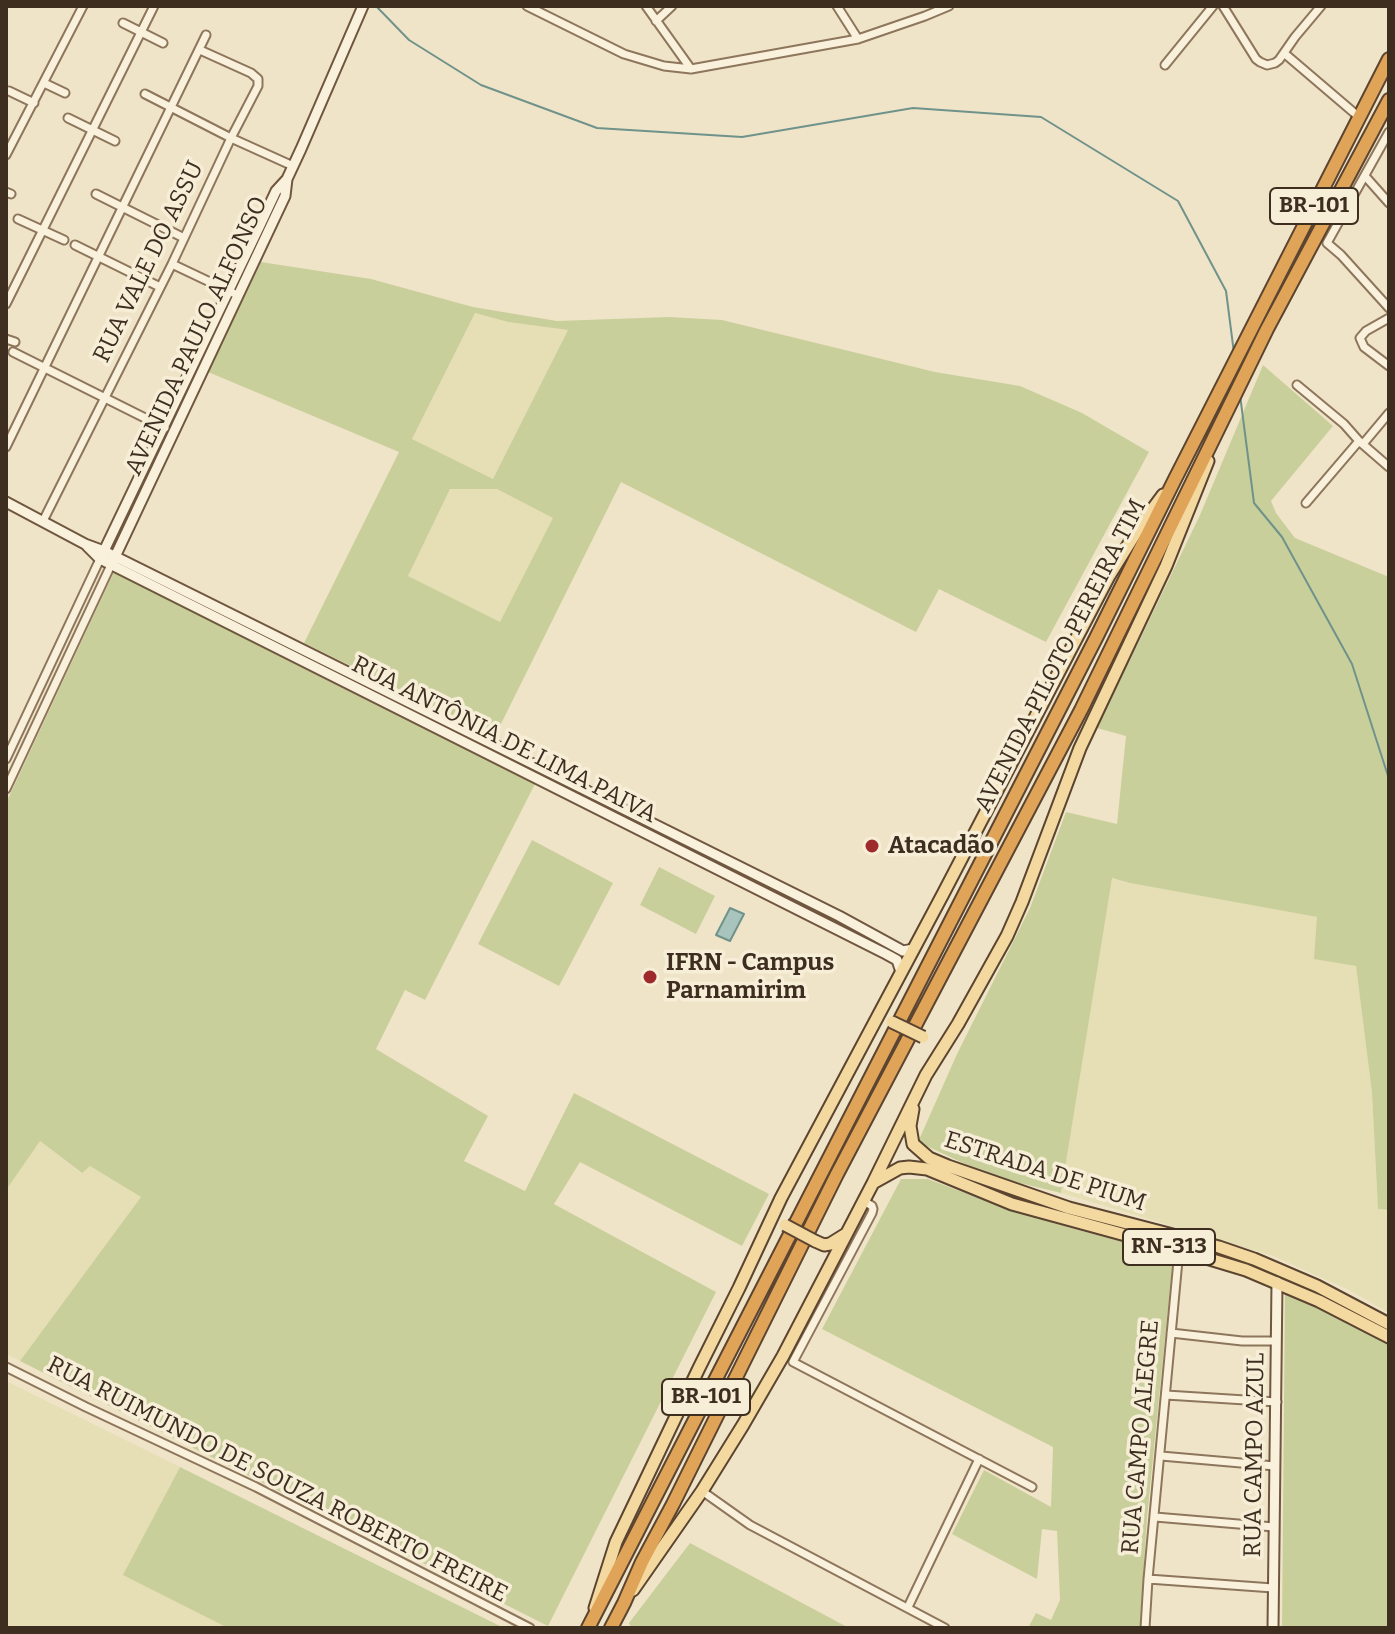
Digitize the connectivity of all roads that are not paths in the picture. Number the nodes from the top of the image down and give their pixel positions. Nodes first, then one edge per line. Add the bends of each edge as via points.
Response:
1 (83, 6) edge
2 (154, 6) edge
3 (363, 6) edge
4 (527, 6) edge
5 (646, 6) edge
6 (672, 6) edge
7 (837, 6) edge
8 (949, 6) edge
9 (1213, 6) edge
10 (1223, 6) edge
11 (1321, 6) edge
12 (656, 21) junction
13 (123, 23) dead end
14 (141, 32) junction
15 (206, 35) dead end
16 (858, 39) junction
17 (163, 43) dead end
18 (1286, 49) junction
19 (200, 50) junction
20 (1389, 59) edge
21 (1165, 65) dead end
22 (691, 69) junction
23 (44, 83) junction
24 (9, 91) dead end
25 (65, 93) dead end
26 (145, 94) dead end
27 (1389, 100) edge
28 (34, 103) junction
29 (172, 108) junction
30 (1359, 117) junction
31 (68, 118) dead end
32 (92, 130) junction
33 (1389, 134) edge
34 (231, 138) junction
35 (115, 141) dead end
36 (6, 155) edge
37 (293, 166) junction
38 (1365, 176) junction
39 (287, 179) junction
40 (1389, 185) edge
41 (1379, 192) junction
42 (96, 194) dead end
43 (1389, 203) edge
44 (123, 208) junction
45 (18, 219) dead end
46 (42, 231) junction
47 (184, 238) junction
48 (64, 240) dead end
49 (75, 245) dead end
50 (99, 257) junction
51 (172, 264) junction
52 (160, 287) junction
53 (227, 291) junction
54 (239, 296) junction
55 (6, 304) edge
56 (1389, 308) edge
57 (1389, 318) edge
58 (6, 339) edge
59 (15, 342) dead end
60 (13, 352) dead end
61 (1389, 366) edge
62 (45, 368) junction
63 (1297, 385) dead end
64 (104, 398) junction
65 (1389, 413) edge
66 (164, 428) junction
67 (1219, 430) junction
68 (174, 433) junction
69 (1361, 443) junction
70 (6, 447) edge
71 (1389, 467) edge
72 (1175, 479) junction
73 (135, 488) junction
74 (146, 492) junction
75 (6, 502) edge
76 (1306, 503) dead end
77 (43, 521) junction
78 (102, 555) junction
79 (113, 561) junction
80 (6, 759) edge
81 (7, 784) edge
82 (715, 855) junction
83 (709, 866) junction
84 (818, 905) junction
85 (812, 917) junction
86 (913, 949) junction
87 (901, 972) junction
88 (871, 1028) junction
89 (934, 1062) junction
90 (915, 1097) junction
91 (873, 1183) junction
92 (781, 1198) junction
93 (864, 1201) junction
94 (848, 1233) junction
95 (1179, 1250) junction
96 (1277, 1282) junction
97 (1389, 1324) edge
98 (1171, 1333) junction
99 (1389, 1337) edge
100 (1276, 1341) junction
101 (788, 1359) junction
102 (6, 1367) edge
103 (1166, 1395) junction
104 (1277, 1402) junction
105 (1161, 1456) junction
106 (979, 1459) junction
107 (1275, 1466) junction
108 (1032, 1487) dead end
109 (702, 1491) junction
110 (1155, 1517) junction
111 (1274, 1527) junction
112 (1148, 1579) junction
113 (1273, 1588) junction
114 (624, 1603) junction
115 (908, 1607) junction
116 (594, 1615) junction
117 (530, 1628) edge
118 (588, 1628) edge
119 (611, 1628) edge
120 (945, 1628) edge
121 (1145, 1628) edge
122 (1273, 1628) edge

1 - 23 street
2 - 14 street
3 - 37 street
4 - 22 street via 635,58
5 - 12 street
6 - 12 street
7 - 16 street
8 - 16 street
9 - 21 street
10 - 18 street via 1260,62 1275,63
11 - 18 street
12 - 22 street
13 - 14 street
14 - 17 street
14 - 32 street
15 - 19 street
16 - 22 street
18 - 30 street
19 - 29 street
19 - 34 street, RUA VALE DO ASSU via 258,79
20 - 30 highway, AVENIDA PILOTO PEREIRA TIM / BR-101
23 - 25 street
23 - 28 street
24 - 28 street
26 - 29 street
27 - 67 highway, AVENIDA PILOTO PEREIRA TIM / BR-101
28 - 36 street
29 - 34 street
29 - 44 street
30 - 72 highway, AVENIDA PILOTO PEREIRA TIM / BR-101
31 - 32 street
32 - 35 street
32 - 46 street
33 - 38 street
34 - 37 street
34 - 47 street, RUA VALE DO ASSU
37 - 39 street
38 - 41 street
38 - 56 street via 1327,243
39 - 53 street, AVENIDA PAULO ALFONSO via 276,191
39 - 54 street, AVENIDA PAULO ALFONSO via 285,196
40 - 41 street
41 - 43 street
42 - 44 street
44 - 47 street
44 - 50 street
45 - 46 street
46 - 48 street
46 - 55 street
47 - 51 street, RUA VALE DO ASSU
49 - 50 street
50 - 52 street
50 - 62 street
51 - 52 street, RUA VALE DO ASSU
51 - 53 street
52 - 64 street, RUA VALE DO ASSU
53 - 54 street
53 - 66 street, AVENIDA PAULO ALFONSO
54 - 68 street, AVENIDA PAULO ALFONSO
57 - 61 street via 1362,334 1360,341
58 - 59 street
60 - 62 street
62 - 64 street
62 - 70 street
63 - 69 street
64 - 66 street
64 - 77 street, RUA VALE DO ASSU
65 - 69 street
66 - 68 street
66 - 73 street, AVENIDA PAULO ALFONSO
67 - 89 main road via 1166,566 1080,748 1007,936
67 - 114 highway, AVENIDA PILOTO PEREIRA TIM / BR-101 via 1081,710 872,1105
68 - 74 street, AVENIDA PAULO ALFONSO
69 - 71 street
69 - 76 street
72 - 86 main road via 1109,576
72 - 116 highway, AVENIDA PILOTO PEREIRA TIM / BR-101
73 - 74 street
73 - 78 street, AVENIDA PAULO ALFONSO
74 - 79 street, AVENIDA PAULO ALFONSO
75 - 77 street, RUA ANTÔNIA DE LIMA PAIVA
77 - 78 street, RUA ANTÔNIA DE LIMA PAIVA
78 - 79 street, RUA ANTÔNIA DE LIMA PAIVA
78 - 80 street, AVENIDA PAULO ALFONSO
79 - 81 street, AVENIDA PAULO ALFONSO
79 - 82 street, RUA ANTÔNIA DE LIMA PAIVA
79 - 83 street, RUA ANTÔNIA DE LIMA PAIVA
82 - 83 street
82 - 84 street, RUA ANTÔNIA DE LIMA PAIVA
83 - 85 street, RUA ANTÔNIA DE LIMA PAIVA
84 - 85 street
84 - 86 street, RUA ANTÔNIA DE LIMA PAIVA via 903,951
85 - 87 street, RUA ANTÔNIA DE LIMA PAIVA via 894,959
86 - 87 main road
87 - 88 main road
88 - 89 main road, bridge via 881,1020 923,1037 933,1049
88 - 92 main road
89 - 90 main road
90 - 91 main road
90 - 97 main road, ESTRADA DE PIUM / RN-313 via 912,1140 938,1162 1069,1208 1254,1259
91 - 93 main road
91 - 95 main road, ESTRADA DE PIUM / RN-313 via 900,1168 927,1169 1012,1204
92 - 94 main road, bridge via 779,1212 785,1225 815,1241 830,1244
92 - 116 main road via 616,1542
93 - 94 main road
93 - 101 street via 872,1213
94 - 101 main road
95 - 96 main road, ESTRADA DE PIUM / RN-313
95 - 98 street, RUA CAMPO ALEGRE
96 - 99 main road, ESTRADA DE PIUM / RN-313
96 - 100 street, RUA CAMPO AZUL
98 - 100 street
98 - 103 street, RUA CAMPO ALEGRE
100 - 104 street, RUA CAMPO AZUL
101 - 106 street
101 - 109 main road
102 - 117 street, RUA RUIMUNDO DE SOUZA ROBERTO FREIRE via 256,1487
103 - 104 street
103 - 105 street, RUA CAMPO ALEGRE
104 - 107 street, RUA CAMPO AZUL
105 - 107 street
105 - 110 street, RUA CAMPO ALEGRE
106 - 108 street
106 - 115 street
107 - 111 street, RUA CAMPO AZUL
109 - 114 main road
109 - 115 street via 750,1525
110 - 111 street
110 - 112 street, RUA CAMPO ALEGRE
111 - 113 street, RUA CAMPO AZUL
112 - 113 street
112 - 121 street, RUA CAMPO ALEGRE
113 - 122 street, RUA CAMPO AZUL
114 - 119 highway, BR-101
115 - 120 street
116 - 118 highway, BR-101

